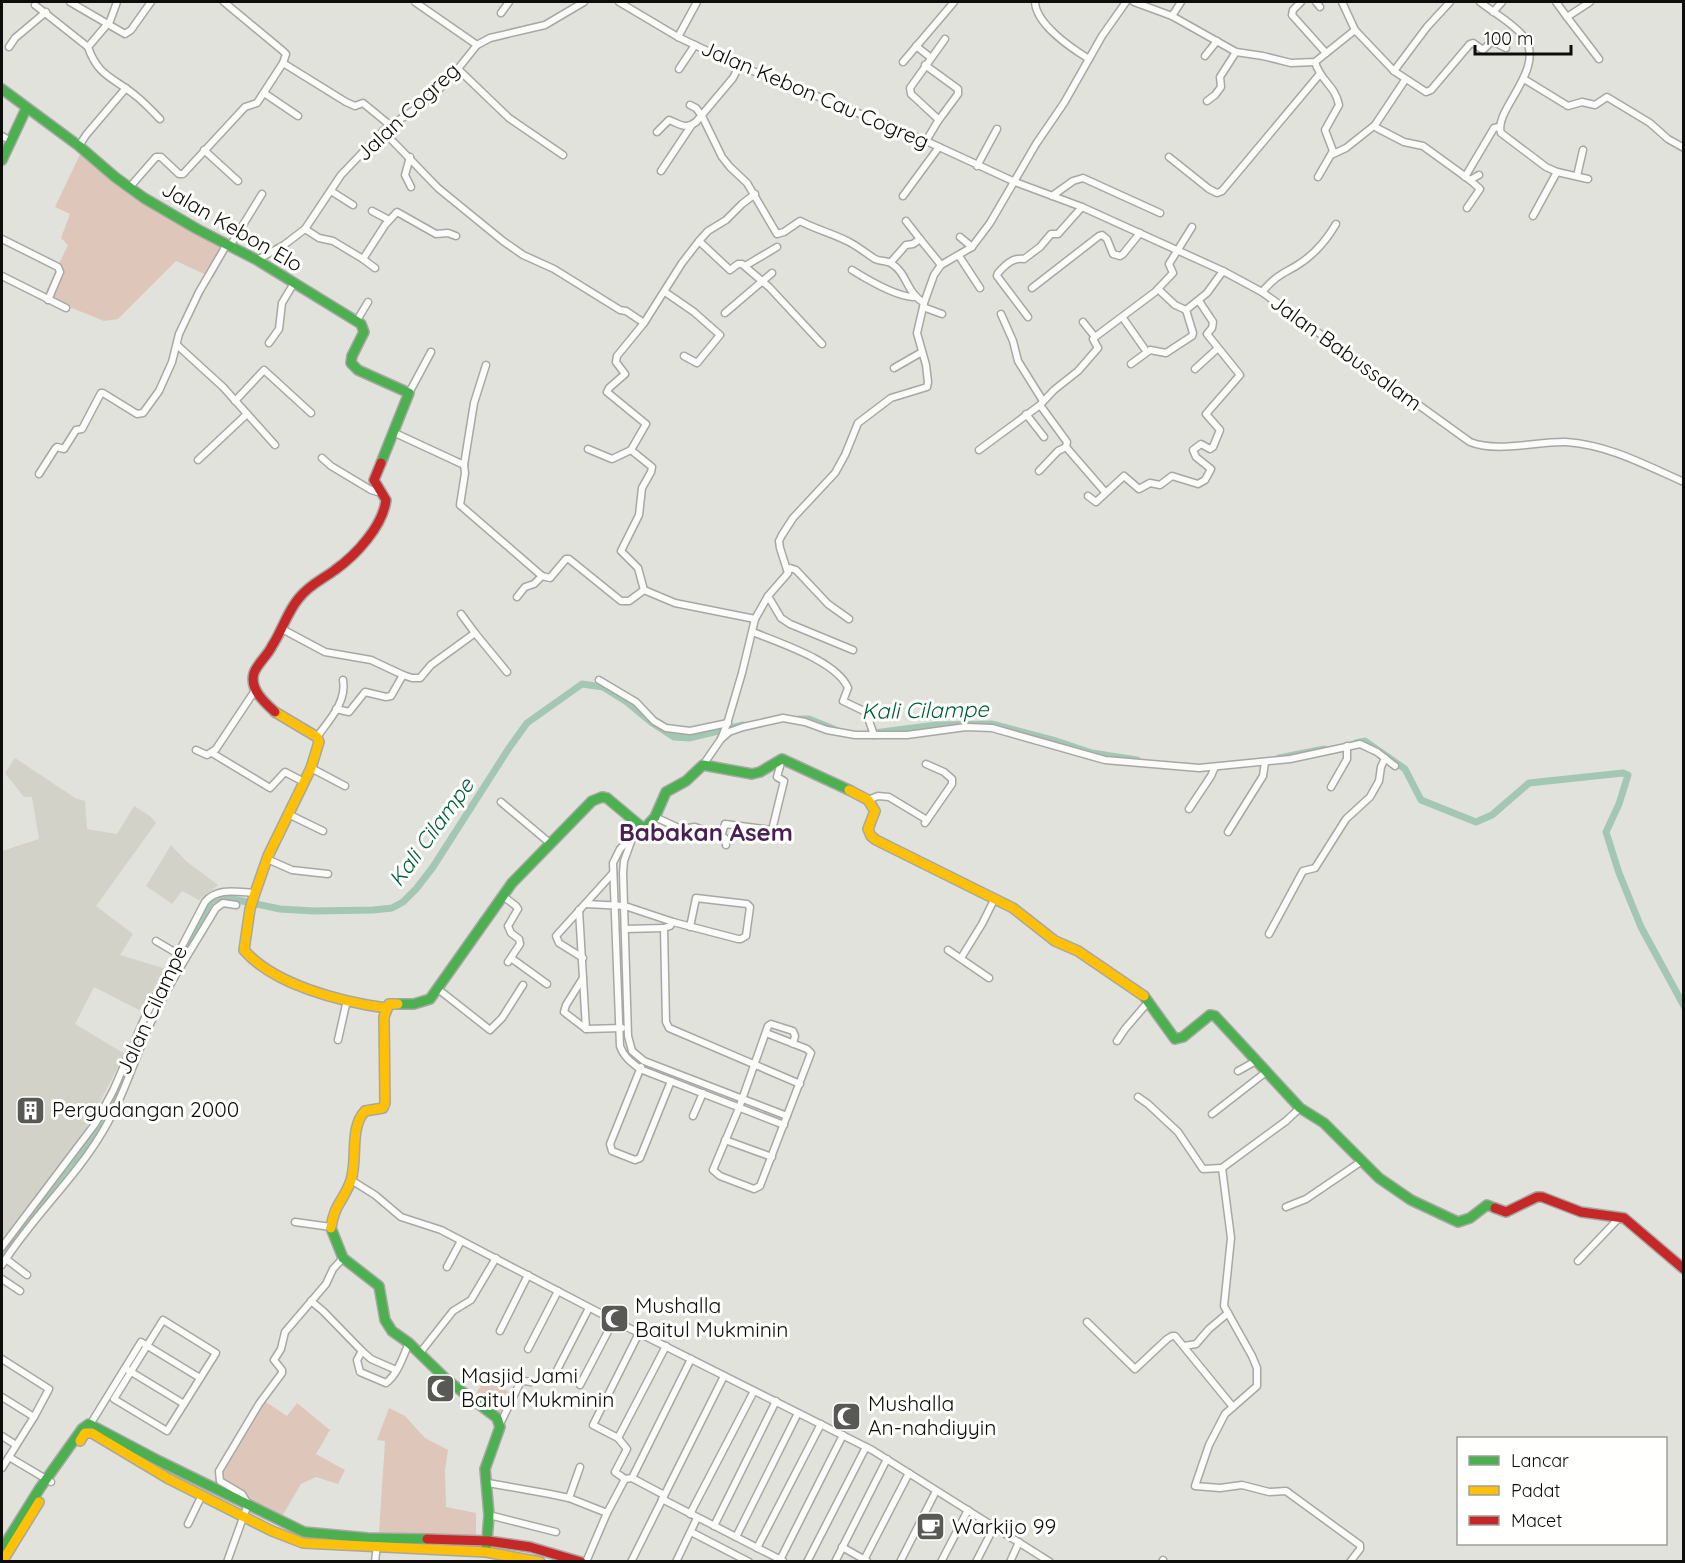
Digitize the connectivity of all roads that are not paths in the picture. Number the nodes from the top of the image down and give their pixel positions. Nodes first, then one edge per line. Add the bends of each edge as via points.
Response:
1 (70, 2) edge
2 (117, 2) edge
3 (151, 2) edge
4 (224, 2) edge
5 (415, 2) edge
6 (510, 2) edge
7 (584, 2) edge
8 (619, 2) edge
9 (634, 2) edge
10 (698, 2) edge
11 (954, 2) edge
12 (1035, 2) edge
13 (1126, 2) edge
14 (1134, 2) edge
15 (1181, 2) edge
16 (1301, 2) edge
17 (1342, 2) edge
18 (1450, 2) edge
19 (1480, 2) edge
20 (1502, 2) edge
21 (1556, 2) edge
22 (1590, 2) edge
23 (35, 4) dead end
24 (630, 9) junction
25 (46, 12) junction
26 (1494, 12) junction
27 (501, 13) dead end
28 (1172, 16) junction
29 (1567, 18) junction
30 (108, 23) junction
31 (1354, 30) junction
32 (678, 37) junction
33 (945, 39) dead end
34 (1217, 41) junction
35 (477, 45) junction
36 (695, 45) junction
37 (916, 46) junction
38 (9, 47) dead end
39 (88, 47) junction
40 (1506, 48) dead end
41 (1236, 52) junction
42 (1326, 53) junction
43 (1205, 56) dead end
44 (930, 57) junction
45 (1089, 59) junction
46 (1599, 59) dead end
47 (903, 62) dead end
48 (1315, 62) junction
49 (283, 63) junction
50 (925, 65) junction
51 (739, 66) junction
52 (458, 69) junction
53 (679, 69) dead end
54 (1394, 70) junction
55 (1319, 75) junction
56 (1524, 79) junction
57 (1405, 80) junction
58 (126, 88) junction
59 (2, 89) edge
60 (264, 93) junction
61 (1207, 101) dead end
62 (690, 105) dead end
63 (26, 109) junction
64 (298, 116) dead end
65 (702, 116) junction
66 (160, 119) dead end
67 (938, 122) junction
68 (691, 125) junction
69 (1375, 125) junction
70 (391, 126) junction
71 (1499, 127) junction
72 (997, 129) dead end
73 (383, 131) junction
74 (657, 132) dead end
75 (2, 136) edge
76 (11, 141) junction
77 (926, 141) junction
78 (79, 146) junction
79 (939, 147) junction
80 (1683, 148) edge
81 (204, 150) junction
82 (1583, 150) dead end
83 (563, 154) dead end
84 (1330, 155) junction
85 (410, 157) junction
86 (1169, 157) dead end
87 (2, 160) edge
88 (977, 165) junction
89 (661, 171) dead end
90 (1557, 172) junction
91 (1479, 175) dead end
92 (1577, 176) junction
93 (1318, 177) dead end
94 (1468, 178) junction
95 (1588, 179) dead end
96 (238, 181) dead end
97 (1015, 182) junction
98 (411, 187) dead end
99 (129, 188) junction
100 (331, 191) junction
101 (262, 194) dead end
102 (755, 194) junction
103 (903, 195) dead end
104 (1053, 196) junction
105 (353, 205) dead end
106 (1082, 207) junction
107 (1467, 208) dead end
108 (372, 211) dead end
109 (1160, 213) dead end
110 (1533, 216) dead end
111 (389, 220) junction
112 (906, 221) dead end
113 (1336, 224) dead end
114 (1192, 227) dead end
115 (305, 229) junction
116 (1140, 232) junction
117 (456, 236) dead end
118 (960, 237) dead end
119 (920, 239) junction
120 (2, 240) edge
121 (699, 241) junction
122 (229, 245) junction
123 (777, 247) dead end
124 (972, 247) junction
125 (1178, 249) junction
126 (958, 256) junction
127 (363, 259) junction
128 (257, 260) junction
129 (891, 262) junction
130 (940, 265) junction
131 (745, 266) junction
132 (375, 268) dead end
133 (852, 270) dead end
134 (1223, 271) junction
135 (772, 273) dead end
136 (2, 276) edge
137 (761, 280) junction
138 (294, 283) junction
139 (980, 288) dead end
140 (1032, 288) dead end
141 (1158, 289) junction
142 (665, 292) junction
143 (1262, 292) junction
144 (913, 297) junction
145 (48, 300) junction
146 (1199, 301) junction
147 (368, 302) dead end
148 (923, 305) junction
149 (66, 308) dead end
150 (1186, 310) junction
151 (725, 313) dead end
152 (942, 314) dead end
153 (1001, 314) dead end
154 (1028, 317) dead end
155 (1123, 318) junction
156 (356, 322) junction
157 (1083, 322) dead end
158 (644, 323) junction
159 (1095, 337) junction
160 (269, 343) dead end
161 (822, 344) dead end
162 (177, 345) junction
163 (1144, 348) dead end
164 (1218, 348) junction
165 (431, 352) dead end
166 (922, 352) junction
167 (684, 356) dead end
168 (1131, 364) dead end
169 (486, 365) dead end
170 (894, 368) dead end
171 (1195, 369) dead end
172 (410, 393) junction
173 (235, 401) junction
174 (1041, 403) junction
175 (311, 413) dead end
176 (247, 414) junction
177 (1026, 414) junction
178 (395, 433) junction
179 (1044, 437) dead end
180 (275, 445) dead end
181 (1066, 447) junction
182 (588, 449) dead end
183 (631, 450) junction
184 (979, 450) dead end
185 (322, 458) dead end
186 (198, 460) dead end
187 (464, 465) junction
188 (1039, 471) dead end
189 (39, 474) dead end
190 (1683, 482) edge
191 (381, 491) junction
192 (1105, 492) junction
193 (1088, 496) dead end
194 (788, 573) junction
195 (542, 576) junction
196 (644, 590) junction
197 (768, 596) junction
198 (517, 597) dead end
199 (461, 614) dead end
200 (755, 619) junction
201 (849, 619) dead end
202 (282, 629) junction
203 (753, 632) junction
204 (475, 633) junction
205 (853, 651) dead end
206 (507, 672) dead end
207 (403, 675) junction
208 (343, 680) dead end
209 (599, 680) dead end
210 (256, 689) junction
211 (336, 709) junction
212 (727, 723) junction
213 (874, 732) junction
214 (722, 736) junction
215 (317, 737) junction
216 (1347, 746) junction
217 (196, 750) dead end
218 (212, 753) junction
219 (1385, 758) junction
220 (782, 759) junction
221 (1265, 762) junction
222 (926, 764) dead end
223 (703, 765) junction
224 (1395, 766) dead end
225 (1215, 767) junction
226 (311, 768) junction
227 (303, 782) junction
228 (345, 786) dead end
229 (1331, 787) dead end
230 (868, 800) junction
231 (501, 802) dead end
232 (1189, 809) dead end
233 (288, 814) junction
234 (655, 817) junction
235 (637, 825) junction
236 (323, 831) dead end
237 (1228, 832) dead end
238 (721, 836) junction
239 (631, 838) junction
240 (552, 844) junction
241 (726, 845) dead end
242 (267, 859) junction
243 (613, 873) junction
244 (328, 874) dead end
245 (503, 896) junction
246 (995, 898) junction
247 (253, 899) junction
248 (586, 904) junction
249 (615, 904) junction
250 (236, 905) dead end
251 (625, 906) junction
252 (579, 910) junction
253 (673, 922) junction
254 (690, 927) junction
255 (625, 928) junction
256 (664, 928) junction
257 (1269, 934) dead end
258 (156, 941) dead end
259 (948, 950) dead end
260 (178, 954) junction
261 (961, 957) junction
262 (583, 958) junction
263 (583, 978) junction
264 (989, 978) dead end
265 (524, 984) dead end
266 (547, 984) dead end
267 (438, 989) junction
268 (347, 1000) junction
269 (1149, 1001) junction
270 (386, 1008) junction
271 (149, 1017) junction
272 (619, 1028) junction
273 (629, 1028) junction
274 (586, 1029) junction
275 (766, 1034) junction
276 (338, 1040) dead end
277 (1117, 1041) dead end
278 (793, 1044) junction
279 (138, 1047) junction
280 (644, 1060) junction
281 (1256, 1061) junction
282 (755, 1065) junction
283 (640, 1069) junction
284 (1238, 1071) dead end
285 (1266, 1072) junction
286 (671, 1081) junction
287 (800, 1084) junction
288 (703, 1093) junction
289 (1138, 1097) dead end
290 (742, 1099) junction
291 (739, 1108) junction
292 (1300, 1108) junction
293 (1212, 1114) dead end
294 (693, 1116) dead end
295 (787, 1116) junction
296 (784, 1125) junction
297 (725, 1140) junction
298 (772, 1157) junction
299 (1362, 1161) junction
300 (1222, 1167) junction
301 (351, 1180) junction
302 (1286, 1207) dead end
303 (1621, 1217) junction
304 (295, 1222) dead end
305 (331, 1227) junction
306 (461, 1241) junction
307 (2, 1247) edge
308 (6, 1258) junction
309 (343, 1258) junction
310 (496, 1258) junction
311 (1578, 1261) dead end
312 (2, 1265) edge
313 (447, 1267) dead end
314 (1683, 1269) edge
315 (27, 1275) dead end
316 (528, 1275) junction
317 (2, 1279) edge
318 (20, 1291) dead end
319 (558, 1291) junction
320 (311, 1301) junction
321 (589, 1308) junction
322 (1228, 1313) junction
323 (614, 1320) junction
324 (1087, 1322) dead end
325 (500, 1331) dead end
326 (639, 1333) junction
327 (409, 1343) junction
328 (147, 1346) junction
329 (666, 1346) junction
330 (1184, 1346) junction
331 (528, 1349) dead end
332 (362, 1351) junction
333 (420, 1353) junction
334 (2, 1359) edge
335 (691, 1359) junction
336 (128, 1370) junction
337 (396, 1370) junction
338 (555, 1374) dead end
339 (724, 1376) junction
340 (200, 1378) junction
341 (531, 1382) dead end
342 (580, 1384) dead end
343 (753, 1391) junction
344 (2, 1397) edge
345 (776, 1401) junction
346 (184, 1404) junction
347 (1233, 1407) junction
348 (798, 1413) junction
349 (34, 1417) junction
350 (500, 1424) junction
351 (821, 1424) junction
352 (88, 1428) junction
353 (843, 1435) junction
354 (2, 1436) edge
355 (618, 1438) junction
356 (16, 1445) junction
357 (866, 1447) junction
358 (9, 1456) junction
359 (887, 1459) junction
360 (580, 1467) dead end
361 (2, 1468) edge
362 (909, 1473) junction
363 (628, 1479) junction
364 (49, 1480) junction
365 (217, 1483) junction
366 (488, 1483) junction
367 (936, 1491) junction
368 (202, 1496) junction
369 (663, 1497) junction
370 (569, 1498) junction
371 (248, 1504) junction
372 (968, 1510) junction
373 (607, 1513) junction
374 (690, 1514) junction
375 (489, 1515) junction
376 (243, 1516) junction
377 (697, 1518) junction
378 (188, 1524) dead end
379 (714, 1526) junction
380 (994, 1527) junction
381 (556, 1532) dead end
382 (691, 1532) junction
383 (736, 1538) junction
384 (488, 1541) junction
385 (1019, 1542) junction
386 (377, 1543) junction
387 (842, 1547) junction
388 (758, 1548) junction
389 (3, 1553) edge
390 (485, 1557) edge
391 (228, 1561) edge
392 (782, 1561) edge
393 (866, 1561) edge
394 (1046, 1561) edge
395 (375, 1562) edge
396 (540, 1562) edge
397 (581, 1562) edge
398 (586, 1562) edge
399 (631, 1562) edge
400 (676, 1562) edge
401 (749, 1562) edge
402 (807, 1562) edge
403 (835, 1562) edge
404 (900, 1562) edge
405 (941, 1562) edge
406 (976, 1562) edge
407 (1010, 1562) edge
408 (1350, 1562) edge

1 - 30 street
2 - 30 street
3 - 30 street via 128,33
4 - 49 street via 286,54
5 - 35 street
6 - 27 street
7 - 35 street, Jalan Cogreg via 544,25
8 - 24 street, Jalan Kebon Cau Cogreg
9 - 24 street
10 - 32 street
11 - 37 street
12 - 45 street via 1051,30
13 - 45 street
14 - 28 street
15 - 28 street
16 - 42 street via 1292,15
17 - 31 street
18 - 54 street
19 - 26 street
20 - 26 street
21 - 29 street
22 - 29 street
23 - 25 street
24 - 32 street, Jalan Kebon Cau Cogreg
25 - 38 street
25 - 39 street
26 - 56 street via 1528,44
28 - 34 street
29 - 46 street
30 - 39 street
31 - 42 street
31 - 54 street
32 - 36 street, Jalan Kebon Cau Cogreg
33 - 44 street
34 - 41 street
34 - 43 street
35 - 52 street, Jalan Cogreg
36 - 51 street, Jalan Kebon Cau Cogreg
36 - 53 street
37 - 44 street
37 - 47 street
39 - 58 street via 98,68
40 - 57 street via 1494,41 1483,50 1470,44 1426,92
41 - 48 street via 1296,63
41 - 61 street via 1220,77 1221,87
42 - 48 street
44 - 50 street
45 - 97 street
48 - 55 street
49 - 60 street
49 - 70 street via 346,102 355,106 363,103
50 - 67 street via 909,91
50 - 67 street via 958,89
51 - 65 street
51 - 77 street, Jalan Kebon Cau Cogreg
52 - 70 street, Jalan Cogreg via 424,103
52 - 83 street via 510,118
54 - 57 street
55 - 84 street via 1337,93 1339,105 1325,130 1332,146
55 - 86 street via 1222,191 1209,189
56 - 71 street
56 - 80 street via 1568,106 1582,102 1595,105 1607,97
57 - 69 street
58 - 66 street
58 - 78 street
59 - 63 street, Jalan Kebon Elo
60 - 64 street
60 - 81 street
62 - 65 street
63 - 76 street
63 - 78 street, Jalan Kebon Elo
65 - 68 street
65 - 102 street via 722,158
67 - 77 street
68 - 74 street via 684,127 669,120
68 - 89 street
69 - 84 street via 1346,148
69 - 94 street via 1397,139 1423,146
70 - 73 street, Jalan Cogreg
71 - 90 street via 1530,157
71 - 94 street via 1494,128
72 - 88 street
73 - 85 street
73 - 100 street, Jalan Cogreg
75 - 76 street
76 - 87 street
77 - 79 street, Jalan Kebon Cau Cogreg
78 - 99 street, Jalan Kebon Elo
79 - 88 street, Jalan Kebon Cau Cogreg
79 - 103 street
81 - 96 street
81 - 99 street via 181,175 156,157
82 - 92 street
84 - 93 street
85 - 98 street via 405,170
85 - 158 street via 438,188 523,255
88 - 97 street, Jalan Kebon Cau Cogreg
90 - 92 street
90 - 110 street
91 - 94 street
92 - 95 street
94 - 107 street via 1480,189
97 - 104 street, Jalan Babussalam
97 - 124 street
99 - 122 street, Jalan Kebon Elo
100 - 105 street
100 - 115 street, Jalan Cogreg
101 - 122 street
102 - 121 street
102 - 129 street via 777,234 800,221 853,244 876,260
104 - 106 street, Jalan Babussalam
104 - 109 street via 1083,178
106 - 116 street, Jalan Babussalam
106 - 154 street via 1058,234 1051,234 1040,248 1024,259 1013,260 998,273
108 - 111 street
111 - 117 street via 398,212 436,234
111 - 127 street
112 - 119 street
113 - 143 street via 1322,245 1276,277
114 - 125 street
115 - 127 street via 319,238 333,240
115 - 128 street, Jalan Cogreg
116 - 125 street, Jalan Babussalam
116 - 140 street via 1120,256 1113,254 1107,239 1099,236
118 - 124 street
119 - 129 street via 906,245
119 - 130 street
120 - 145 street via 58,267 60,272
121 - 131 street via 730,270 738,264
121 - 142 street
122 - 128 street, Jalan Kebon Elo
122 - 162 street via 199,292
123 - 131 street
124 - 126 street
125 - 134 street, Jalan Babussalam
125 - 141 street via 1169,264 1173,273
126 - 130 street
126 - 139 street
127 - 132 street
128 - 138 street, Jalan Kebon Elo
129 - 144 street
130 - 148 street
131 - 137 street
133 - 144 street via 900,295
134 - 143 street, Jalan Babussalam
134 - 146 street
135 - 137 street
136 - 145 street
137 - 151 street
137 - 161 street
138 - 156 street, Jalan Kebon Elo
138 - 160 street via 282,303 279,329
141 - 150 street
141 - 155 street
142 - 158 street
142 - 167 street via 720,335 697,363
143 - 190 street, Jalan Babussalam via 1470,442 1489,446 1566,442 1598,446
144 - 148 street
145 - 149 street
146 - 150 street
146 - 164 street via 1213,322 1207,334
147 - 156 street
148 - 152 street
148 - 166 street via 917,333
150 - 168 street via 1192,336 1166,352 1150,350
153 - 174 street via 1018,361
155 - 159 street
155 - 163 street
156 - 172 street via 364,329 352,356 352,366
157 - 159 street
158 - 183 street via 617,356 616,362 625,374 608,392 645,424
159 - 174 street via 1098,348
162 - 173 street
162 - 189 street via 159,391 143,413 137,414 100,393 84,427 76,430 64,449 55,449
164 - 171 street
164 - 192 street via 1240,375 1206,414 1220,430 1213,447 1201,444 1193,450 1196,458 1211,469 1208,476 1198,484 1172,476 1158,486 1150,483 1139,489 1124,476
165 - 172 street
166 - 170 street
166 - 194 street via 927,387 891,398 858,423 835,472 785,529 779,541
169 - 187 street via 474,403
172 - 178 street
173 - 175 street via 264,370
173 - 176 street
174 - 177 street
174 - 181 street
176 - 180 street
176 - 186 street
177 - 179 street
177 - 184 street
178 - 187 street
178 - 191 street via 374,477
181 - 188 street
181 - 192 street
182 - 183 street via 612,459
183 - 196 street via 652,468 642,486 639,515 621,551 638,568
185 - 191 street via 371,490
187 - 195 street via 460,505
191 - 202 street via 386,504 373,530 335,570 306,590 290,609
192 - 193 street via 1096,501
194 - 197 street
194 - 201 street via 790,568 796,570 828,604
195 - 196 street via 550,578 569,559 621,601
195 - 198 street
196 - 200 street via 675,603
197 - 200 street
197 - 205 street via 781,618 790,624
199 - 204 street
200 - 203 street
202 - 207 street via 325,652 371,660
202 - 210 street via 254,673
203 - 212 street
203 - 213 street via 800,650 843,678 848,688 843,701 866,712
204 - 206 street
204 - 207 street via 431,665 420,678
207 - 211 street via 391,696 365,693 349,712
208 - 211 street via 345,689
209 - 212 street via 636,702 666,728 690,731
210 - 215 street via 273,712
210 - 218 street
211 - 215 street
212 - 214 street
213 - 214 street via 855,735 783,718
213 - 225 street via 915,734 966,727 992,728 1105,760
214 - 223 street
215 - 226 street
216 - 219 street via 1362,744
216 - 221 street
216 - 229 street via 1347,759
217 - 218 street via 205,755
218 - 227 street via 270,788 285,772
219 - 224 street
219 - 257 street via 1370,797 1346,819 1315,868 1303,871
220 - 223 street via 751,775
220 - 230 street
220 - 238 street via 777,777 784,781 772,830 725,824
221 - 225 street
221 - 237 street via 1263,776
222 - 230 street via 952,779 926,822 889,797
223 - 234 street via 686,782 666,792
225 - 232 street
226 - 227 street
226 - 228 street
227 - 233 street
230 - 246 street via 875,811 868,829 876,840
231 - 240 street
233 - 236 street
233 - 242 street
234 - 235 street via 647,828
234 - 238 street via 681,829 695,827
235 - 239 street
235 - 240 street via 602,796 592,801
238 - 241 street
239 - 243 street via 614,857
239 - 251 street via 624,866
240 - 245 street
242 - 244 street via 292,870
242 - 247 street
243 - 248 street
243 - 249 street
245 - 266 street via 518,909 508,926 520,941 510,960
245 - 267 street
246 - 261 street
246 - 269 street
247 - 260 street, Jalan Cilampe via 219,891 212,894
247 - 268 street via 244,946 251,960 279,977
248 - 249 street
248 - 252 street
249 - 251 street
249 - 272 street
250 - 271 street via 223,903 216,908
251 - 253 street
251 - 255 street
252 - 262 street
252 - 262 street via 556,939
253 - 254 street
253 - 256 street
254 - 254 street via 696,898 747,904 750,908 743,939
255 - 256 street
255 - 273 street
256 - 282 street via 667,1026
258 - 260 street
259 - 261 street
260 - 271 street, Jalan Cilampe
261 - 264 street
262 - 263 street
263 - 274 street
263 - 274 street via 564,1011
265 - 267 street via 490,1030
267 - 270 street via 428,1001 389,1004
268 - 270 street
268 - 276 street
269 - 277 street
269 - 281 street via 1175,1039 1213,1015
270 - 301 street via 385,1103 383,1107 361,1112
271 - 279 street, Jalan Cilampe
272 - 273 street
272 - 274 street
272 - 283 street via 622,1051
273 - 280 street via 632,1051
275 - 278 street
275 - 278 street via 771,1024 793,1031
275 - 282 street
278 - 287 street via 811,1053
279 - 307 street, Jalan Cilampe via 95,1124
279 - 308 street via 122,1097 103,1132
280 - 283 street
280 - 290 street
281 - 284 street
281 - 285 street
282 - 287 street
282 - 290 street
283 - 286 street
283 - 286 street via 609,1147 634,1160 640,1158
285 - 292 street
285 - 293 street
286 - 288 street
287 - 295 street
288 - 291 street
288 - 294 street
289 - 300 street via 1178,1131 1203,1169
290 - 291 street
290 - 295 street
291 - 296 street
291 - 297 street
292 - 299 street via 1324,1124
292 - 300 street
295 - 296 street
296 - 298 street
297 - 298 street
297 - 298 street via 714,1172 754,1189 760,1186
299 - 302 street via 1306,1199
299 - 303 street via 1395,1190 1458,1222 1487,1205 1506,1212 1536,1197 1590,1214
300 - 322 street via 1231,1238 1224,1306
301 - 305 street via 334,1210
301 - 306 street via 401,1217
303 - 311 street
303 - 314 street
304 - 305 street
305 - 309 street
306 - 310 street
306 - 313 street
308 - 312 street
308 - 315 street
309 - 320 street
309 - 327 street via 379,1286 389,1327
310 - 316 street
310 - 333 street via 471,1300 453,1311
316 - 319 street
316 - 325 street
317 - 318 street
319 - 321 street
319 - 331 street
320 - 332 street
320 - 365 street via 285,1332 274,1360 282,1373 228,1453
321 - 323 street
321 - 338 street
322 - 330 street via 1196,1344
322 - 347 street via 1252,1356 1257,1377 1255,1390
323 - 326 street
323 - 342 street
324 - 330 street via 1135,1369 1172,1336
326 - 329 street
326 - 355 street via 593,1425
327 - 333 street
327 - 337 street
328 - 336 street via 141,1342
328 - 340 street
328 - 340 street via 163,1320 216,1353
329 - 335 street
329 - 355 street
330 - 347 street
332 - 337 street
332 - 337 street via 357,1360 360,1372 387,1383
333 - 350 street via 447,1380 494,1414
334 - 349 street via 49,1389
335 - 339 street
335 - 363 street
336 - 346 street
336 - 346 street via 114,1399 167,1431
336 - 352 street
339 - 343 street
339 - 369 street
340 - 346 street
341 - 350 street via 520,1383
343 - 345 street
343 - 374 street
344 - 349 street
345 - 348 street
345 - 379 street
347 - 408 street via 1225,1414 1209,1445 1195,1486 1242,1485 1288,1492 1360,1545
348 - 351 street
348 - 383 street
349 - 356 street
350 - 366 street via 485,1469
351 - 353 street
351 - 388 street
352 - 364 street via 82,1429
352 - 365 street via 107,1432 159,1461
352 - 368 street
353 - 357 street
353 - 392 street
354 - 356 street
355 - 363 street via 627,1449 615,1472
356 - 358 street
357 - 359 street
357 - 402 street
358 - 361 street
358 - 364 street
359 - 362 street
359 - 387 street
360 - 370 street
362 - 367 street
362 - 393 street
363 - 369 street
363 - 373 street
364 - 389 street
365 - 371 street
366 - 370 street
366 - 375 street
367 - 372 street
367 - 404 street
368 - 376 street
368 - 378 street
369 - 374 street
369 - 399 street
370 - 373 street
371 - 376 street
371 - 386 street via 304,1532
372 - 380 street
372 - 405 street
373 - 398 street
374 - 377 street
375 - 381 street
375 - 384 street
376 - 386 street via 303,1543
376 - 391 street
377 - 379 street
377 - 382 street
379 - 383 street
380 - 385 street
380 - 406 street
382 - 400 street
382 - 401 street
383 - 388 street
384 - 386 street
384 - 390 street
384 - 397 street via 530,1547
385 - 394 street
385 - 407 street
386 - 390 street
386 - 395 street
387 - 393 street
387 - 403 street
388 - 392 street
390 - 396 street

